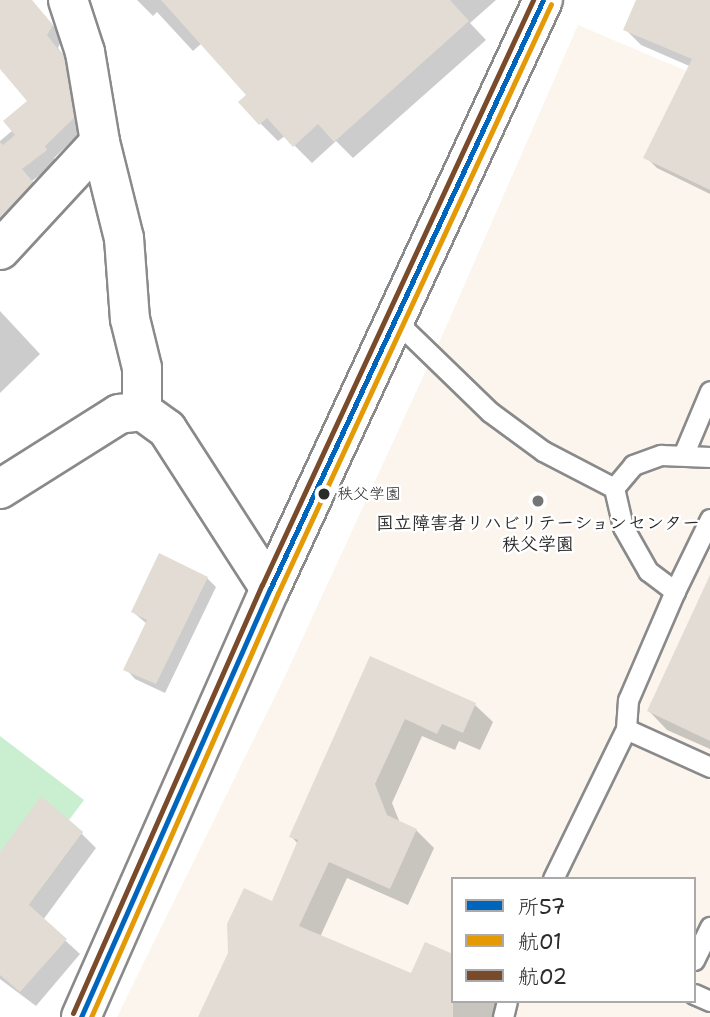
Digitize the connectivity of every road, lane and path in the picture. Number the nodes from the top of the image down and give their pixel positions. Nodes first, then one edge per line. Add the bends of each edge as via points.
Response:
1 (68, 0) edge
2 (543, 0) edge
3 (100, 142) junction
4 (0, 250) edge
5 (396, 321) junction
6 (710, 391) edge
7 (142, 411) junction
8 (684, 453) junction
9 (710, 457) edge
10 (614, 488) junction
11 (0, 489) edge
12 (710, 519) edge
13 (270, 589) junction
14 (675, 591) junction
15 (626, 729) junction
16 (710, 767) edge
17 (554, 877) edge
18 (710, 927) edge
19 (696, 957) edge
20 (81, 1017) edge

1 - 3 street via 85,52
2 - 5 street
3 - 4 street
3 - 7 street via 124,238 130,319 142,368
5 - 10 lane via 490,412 543,451
5 - 13 street
6 - 8 lane
7 - 11 street via 119,414
7 - 13 street via 167,429
8 - 9 lane
8 - 10 lane via 633,465
10 - 14 lane via 623,527 648,571
12 - 14 lane
13 - 20 street
14 - 15 lane via 628,700
15 - 16 lane
15 - 17 lane
18 - 19 lane

